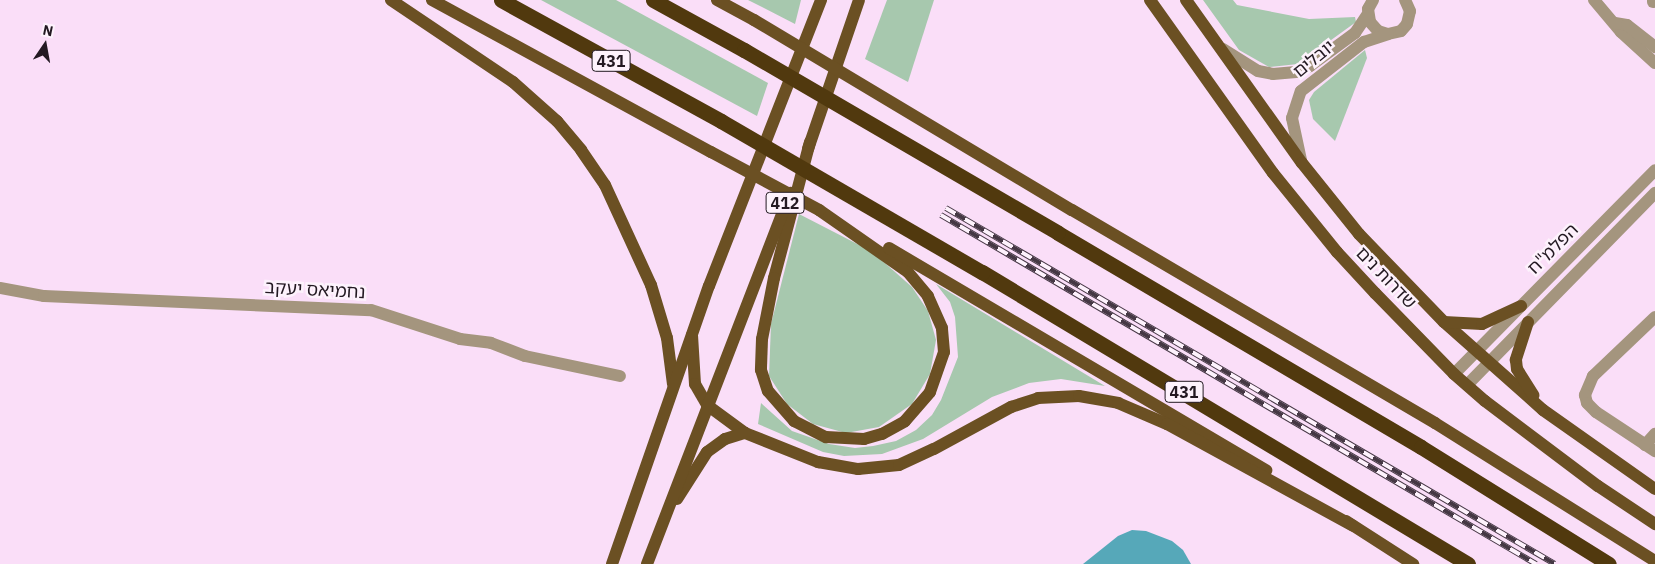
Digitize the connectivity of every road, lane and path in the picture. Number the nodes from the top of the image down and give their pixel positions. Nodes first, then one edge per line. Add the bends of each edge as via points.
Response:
1 (391, 0) edge
2 (432, 0) edge
3 (502, 0) edge
4 (653, 0) edge
5 (717, 0) edge
6 (812, 0) edge
7 (821, 0) edge
8 (860, 0) edge
9 (1150, 0) edge
10 (1186, 0) edge
11 (1372, 0) edge
12 (1594, 0) edge
13 (1407, 1) edge
14 (1368, 14) junction
15 (1615, 23) junction
16 (1388, 34) junction
17 (1220, 47) junction
18 (1655, 47) edge
19 (798, 59) junction
20 (1655, 63) edge
21 (810, 142) junction
22 (1302, 163) junction
23 (1655, 170) edge
24 (1655, 193) edge
25 (819, 210) junction
26 (0, 288) edge
27 (1521, 306) junction
28 (1655, 317) edge
29 (1444, 322) junction
30 (1528, 322) junction
31 (692, 335) junction
32 (1475, 351) junction
33 (1488, 363) junction
34 (1454, 374) junction
35 (620, 376) dead end
36 (1467, 384) junction
37 (674, 386) junction
38 (706, 405) junction
39 (1543, 410) junction
40 (745, 433) junction
41 (1655, 434) edge
42 (1650, 448) edge
43 (1655, 488) edge
44 (662, 522) junction
45 (1655, 524) edge
46 (1353, 526) junction
47 (1655, 560) edge
48 (612, 564) edge
49 (647, 564) edge
50 (1413, 564) edge
51 (1468, 564) edge
52 (1609, 564) edge

1 - 37 main road via 513,82 557,121 581,150 605,185 651,285 667,338
2 - 25 main road, bridge
3 - 51 highway, 431, bridge via 721,121 982,272
4 - 52 highway, bridge via 1058,232 1421,447
5 - 47 main road, bridge via 1435,423
6 - 19 main road
7 - 19 main road, 412
8 - 21 main road, 412
9 - 34 main road, שדרות נים via 1273,173 1337,252
10 - 17 main road, שדרות נים
11 - 14 street, יובלים
12 - 15 street
13 - 16 street, יובלים via 1410,11 1407,24 1401,31
14 - 16 street via 1376,30
14 - 17 street, יובלים via 1355,33 1310,66 1296,72 1273,74 1258,71
15 - 18 street via 1627,26
15 - 20 street
16 - 22 street, יובלים via 1364,42 1301,91 1292,118
17 - 22 main road, שדרות נים
19 - 31 main road, 412
21 - 25 main road via 774,278 762,339 760,370 768,391 794,421 826,437 864,440 904,421 930,392 944,352 942,328 928,296 908,272
21 - 38 main road, 412
22 - 29 main road, שדרות נים via 1359,234
23 - 27 street, הפלמ"ח
24 - 30 street, הפלמ"ח
25 - 46 main road via 970,293 1242,454
26 - 35 street, נחמיאס יעקב via 44,296 371,310 460,339 491,343 525,356
27 - 29 main road via 1482,324
27 - 32 street, הפלמ"ח
28 - 42 street via 1593,376 1585,395 1587,404 1596,412
29 - 32 main road, שדרות נים
30 - 33 street, הפלמ"ח
30 - 39 main road via 1520,342 1517,369
31 - 37 main road, 412
31 - 38 main road via 695,384
32 - 33 main road, שדרות נים
32 - 34 street, הפלמ"ח
33 - 36 street, הפלמ"ח
33 - 39 main road, שדרות נים
34 - 36 main road, שדרות נים
36 - 45 main road, שדרות נים via 1528,435
37 - 48 main road, 412
38 - 40 main road
38 - 44 main road, 412
39 - 43 main road, שדרות נים
40 - 44 main road via 724,439 707,452
40 - 46 main road via 818,462 878,469 916,458 1011,407 1038,398 1058,396 1103,400 1167,424
41 - 42 street
44 - 49 main road, 412
46 - 50 main road

